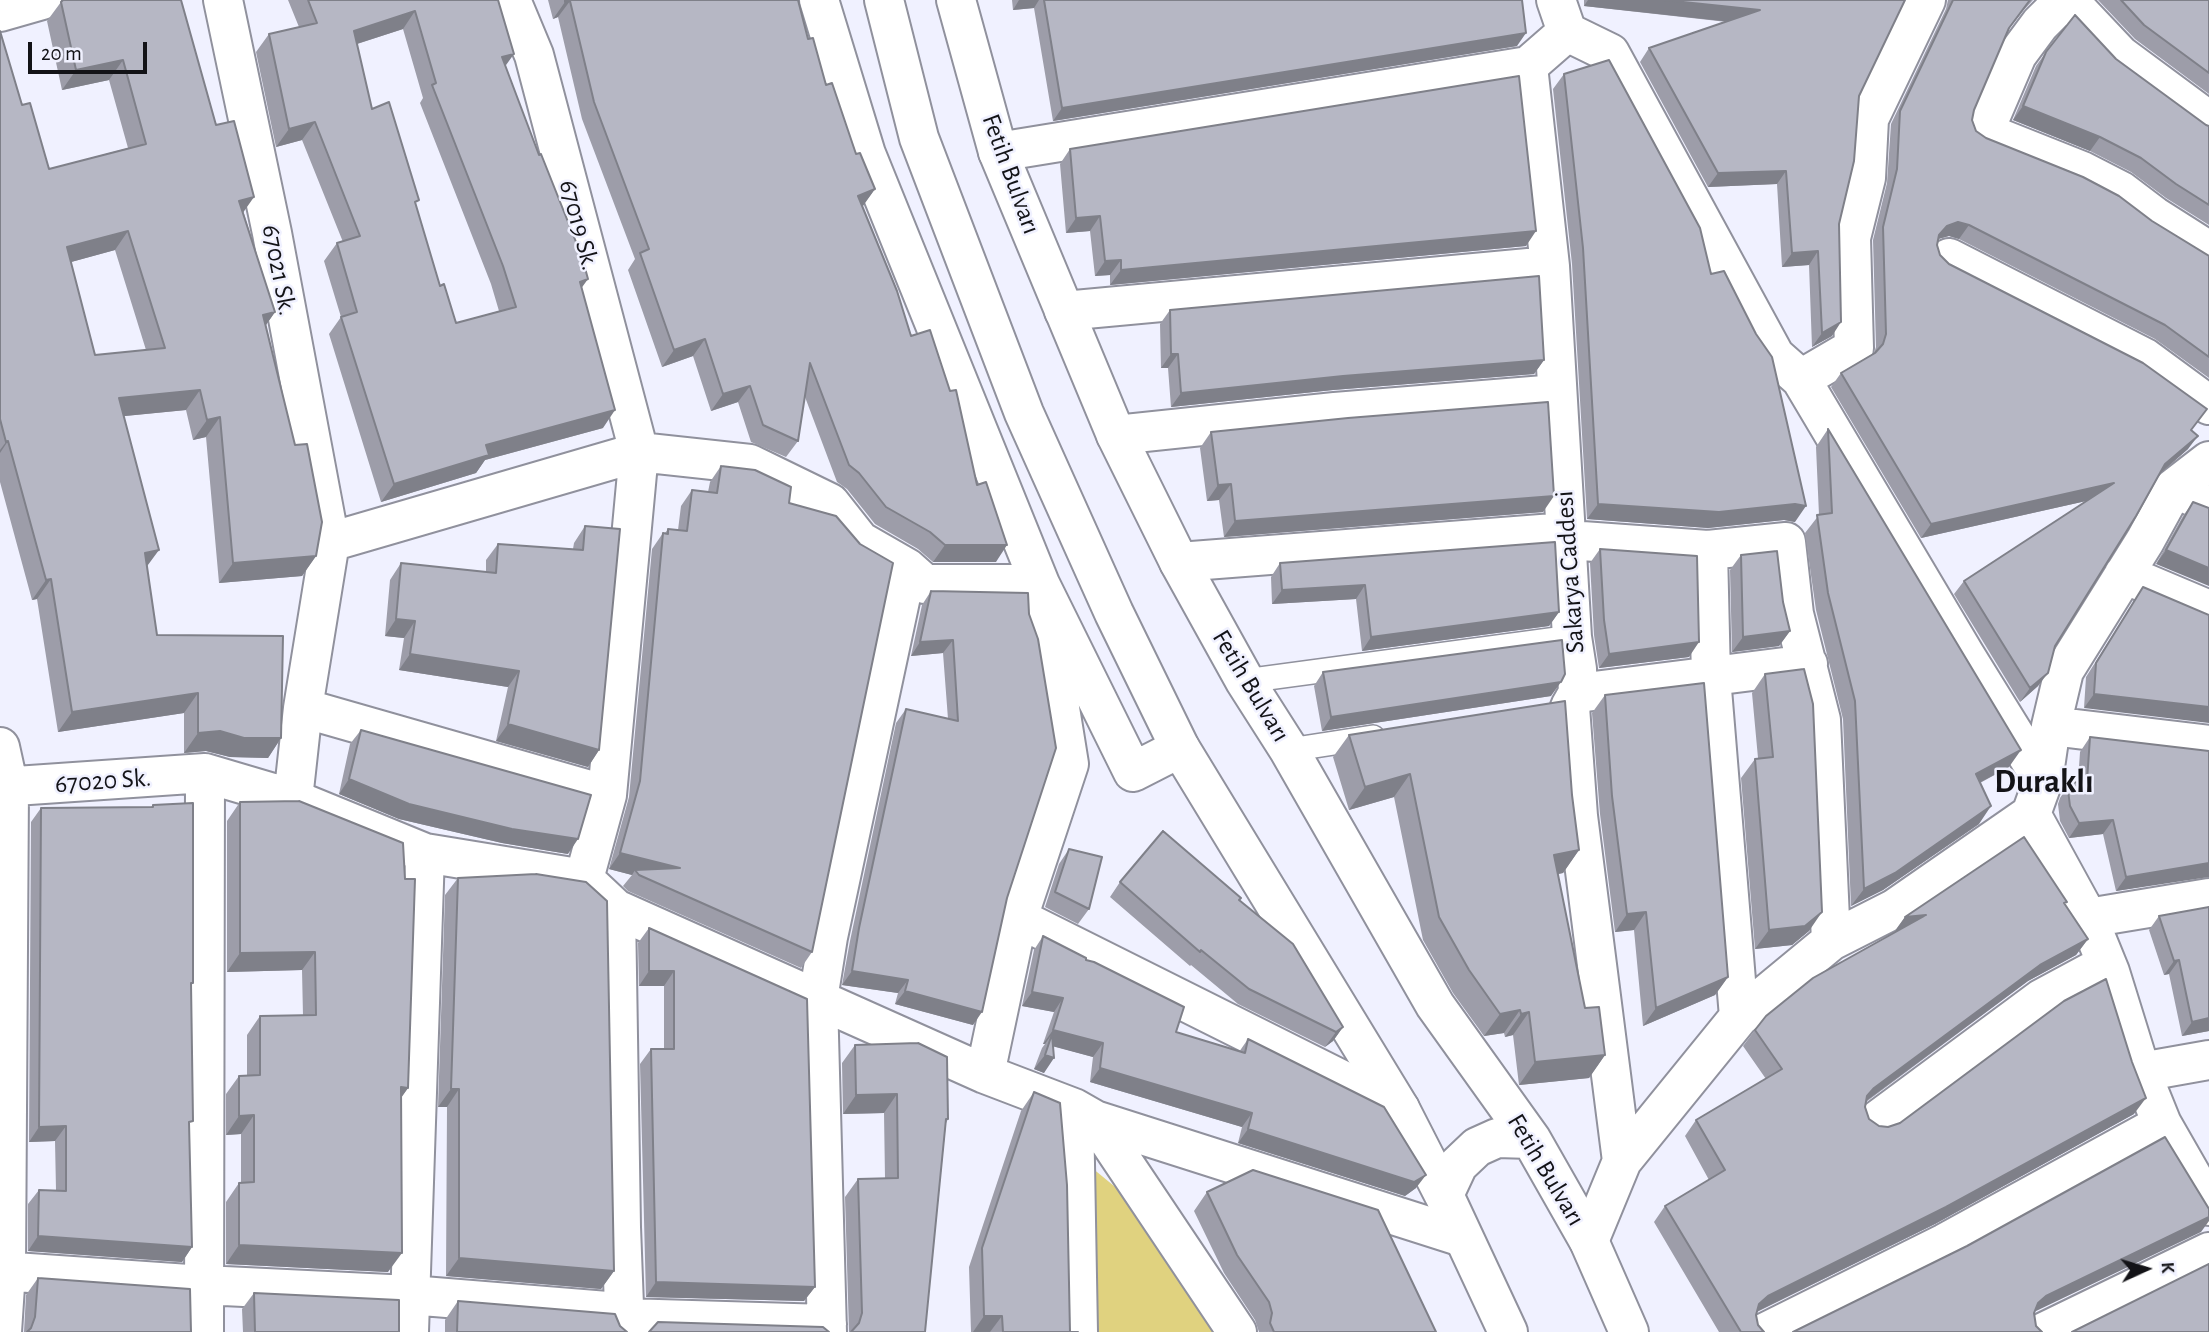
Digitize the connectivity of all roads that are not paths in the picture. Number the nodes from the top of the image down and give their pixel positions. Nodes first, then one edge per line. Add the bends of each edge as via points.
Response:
1 (223, 0) edge
2 (510, 0) edge
3 (819, 0) edge
4 (884, 0) edge
5 (956, 0) edge
6 (1926, 0) edge
7 (2066, 0) edge
8 (1562, 16) edge
9 (1528, 66) junction
10 (2209, 121) edge
11 (998, 152) junction
12 (2209, 251) edge
13 (1949, 258) dead end
14 (1550, 265) junction
15 (1064, 311) junction
16 (1801, 379) junction
17 (1557, 394) junction
18 (2209, 405) edge
19 (1116, 435) junction
20 (639, 452) junction
21 (2209, 461) edge
22 (2174, 488) junction
23 (2209, 504) edge
24 (1567, 536) junction
25 (330, 542) junction
26 (1708, 550) junction
27 (1179, 562) junction
28 (907, 568) junction
29 (2124, 574) junction
30 (1040, 583) junction
31 (2209, 610) edge
32 (1572, 637) junction
33 (1808, 664) junction
34 (1711, 677) junction
35 (1245, 681) junction
36 (1564, 704) junction
37 (303, 708) junction
38 (2051, 726) junction
39 (1399, 733) edge
40 (2209, 745) edge
41 (0, 747) edge
42 (1181, 748) junction
43 (1289, 750) junction
44 (205, 773) junction
45 (5, 787) edge
46 (607, 795) junction
47 (2037, 798) junction
48 (293, 799) junction
49 (425, 853) junction
50 (584, 879) junction
51 (2209, 898) edge
52 (616, 909) junction
53 (1018, 918) junction
54 (2088, 918) junction
55 (1831, 941) junction
56 (2106, 964) junction
57 (818, 999) junction
58 (1739, 1017) junction
59 (2209, 1060) edge
60 (2141, 1072) junction
61 (985, 1074) junction
62 (1400, 1109) junction
63 (1085, 1114) junction
64 (1875, 1122) edge
65 (2162, 1124) junction
66 (1531, 1139) junction
67 (1622, 1161) junction
68 (1444, 1195) junction
69 (2209, 1206) edge
70 (1462, 1237) junction
71 (1590, 1241) junction
72 (2209, 1252) edge
73 (3, 1271) edge
74 (203, 1285) junction
75 (410, 1314) edge
76 (625, 1325) edge
77 (827, 1328) edge
78 (2, 1332) edge
79 (204, 1332) edge
80 (1078, 1332) edge
81 (1237, 1332) edge
82 (1508, 1332) edge
83 (1629, 1332) edge
84 (1766, 1332) edge
85 (2043, 1332) edge

1 - 25 street, 67021 Sk.
2 - 20 street, 67019 Sk. via 534,55
3 - 30 street via 866,154
4 - 42 street via 919,138 1024,413
5 - 11 street, Fetih Bulvarı
6 - 16 street via 1869,119 1866,178 1851,238 1854,348
7 - 10 street via 2120,55
7 - 12 street via 2039,24 2017,55 1984,132 2121,191
8 - 9 street
8 - 16 street via 1609,53 1775,356
9 - 11 street
9 - 14 street, Sakarya Caddesi
11 - 15 street, Fetih Bulvarı
13 - 18 street via 2146,358
14 - 15 street
14 - 17 street, Sakarya Caddesi
15 - 19 street, Fetih Bulvarı
16 - 47 street via 1965,655
17 - 19 street
17 - 24 street, Sakarya Caddesi
19 - 27 street, Fetih Bulvarı
20 - 25 street
20 - 28 street via 750,464 830,503 860,541
20 - 46 street
21 - 22 street
22 - 23 street
22 - 29 street
24 - 26 street
24 - 27 street
24 - 32 street, Sakarya Caddesi
25 - 37 street, 67021 Sk.
26 - 33 street via 1786,542 1794,614
26 - 34 street
27 - 35 street, Fetih Bulvarı
28 - 30 street via 925,584
28 - 57 street
29 - 31 street
29 - 38 street via 2064,671
30 - 42 street via 1133,772
30 - 53 street via 1069,764
32 - 35 lane
32 - 36 street, Sakarya Caddesi
33 - 34 street
33 - 55 street via 1821,720
34 - 36 street
34 - 58 street
35 - 43 street, Fetih Bulvarı
36 - 67 street, Sakarya Caddesi
37 - 46 street
37 - 48 street, 67021 Sk.
38 - 40 street
38 - 47 street
39 - 43 lane
41 - 45 street
42 - 62 street
43 - 66 street, Fetih Bulvarı via 1435,1005
44 - 45 street, 67020 Sk.
44 - 48 street
44 - 74 street
45 - 73 street
46 - 50 street
47 - 54 street
47 - 55 street via 1894,909
48 - 49 street
49 - 50 street
49 - 75 street
50 - 52 street
51 - 54 street
52 - 57 street
52 - 76 street
53 - 61 street
53 - 62 street
54 - 56 street
55 - 58 street
56 - 60 street
56 - 64 street via 2041,999
57 - 61 street
57 - 77 street
58 - 67 street
59 - 60 street
60 - 65 street
61 - 63 street
62 - 68 street
63 - 70 street
63 - 80 street
63 - 81 street
65 - 69 street
65 - 84 street via 1945,1243
66 - 68 street via 1497,1138 1477,1147 1458,1165
66 - 71 street, Fetih Bulvarı
67 - 71 street
68 - 70 street
70 - 82 street
71 - 83 street, Fetih Bulvarı
72 - 85 street
73 - 74 street
73 - 78 street
74 - 75 street
74 - 79 street
75 - 76 street via 607,1311
76 - 77 street

